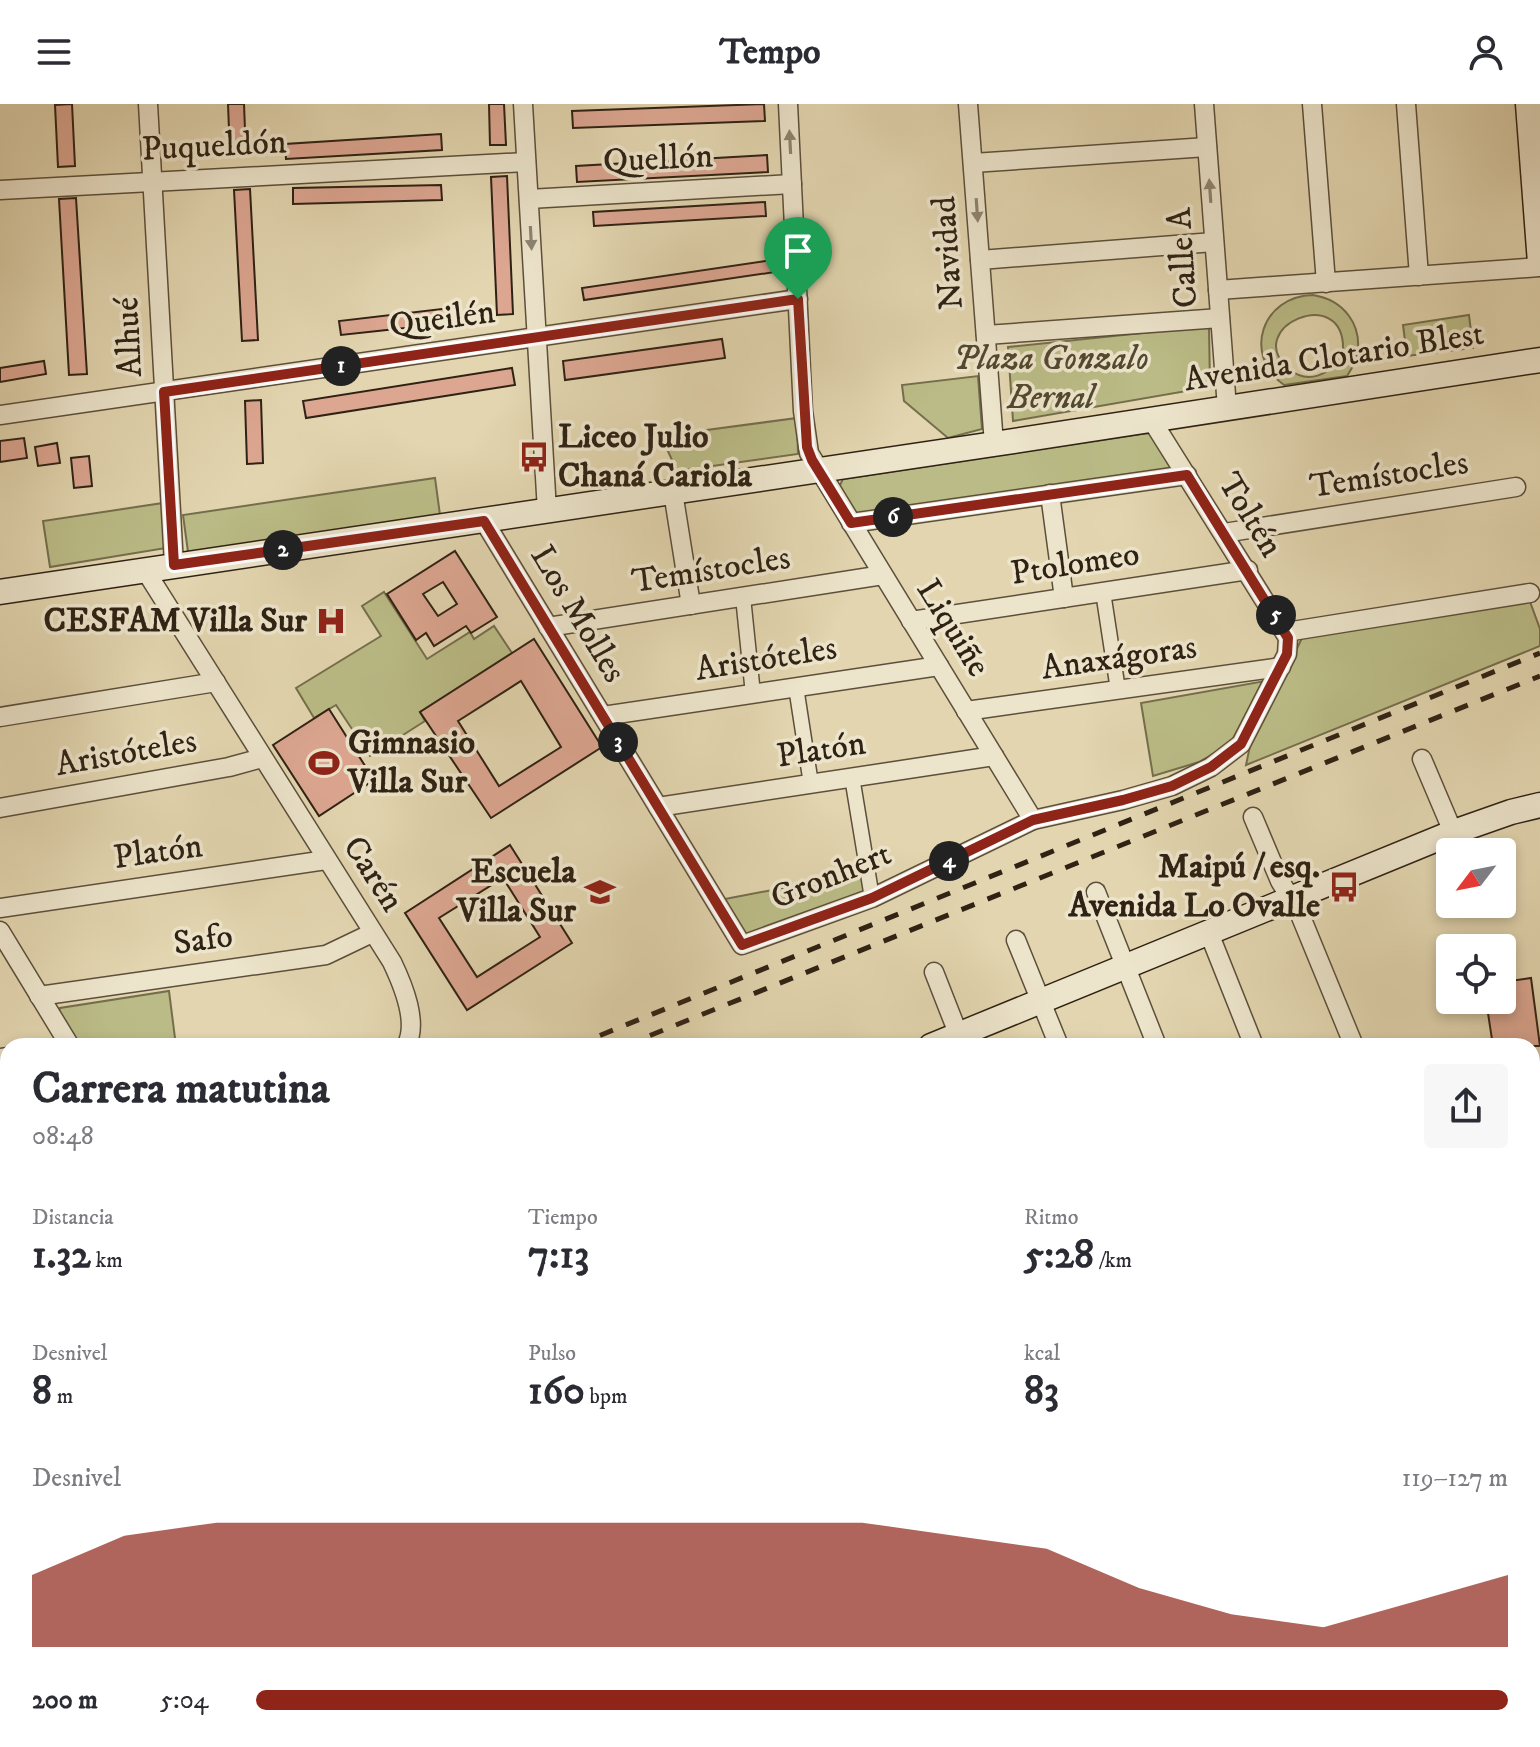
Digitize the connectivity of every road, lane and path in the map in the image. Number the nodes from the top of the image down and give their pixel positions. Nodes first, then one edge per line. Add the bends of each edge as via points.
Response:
1 (148, 104) edge
2 (523, 104) edge
3 (788, 104) edge
4 (968, 104) edge
5 (1204, 104) edge
6 (1312, 104) edge
7 (1406, 104) edge
8 (1532, 115) edge
9 (1207, 147) junction
10 (526, 162) junction
11 (973, 163) junction
12 (152, 182) junction
13 (792, 184) junction
14 (0, 190) edge
15 (529, 199) junction
16 (1539, 227) edge
17 (1214, 242) junction
18 (980, 260) junction
19 (1540, 265) edge
20 (1419, 276) junction
21 (1326, 283) junction
22 (1218, 290) junction
23 (798, 299) junction
24 (1220, 318) junction
25 (986, 335) junction
26 (537, 337) junction
27 (1540, 360) edge
28 (164, 392) junction
29 (1227, 408) junction
30 (0, 415) edge
31 (1151, 419) junction
32 (994, 444) junction
33 (817, 469) junction
34 (1187, 475) junction
35 (1516, 487) dead end
36 (673, 492) junction
37 (1050, 494) junction
38 (547, 511) junction
39 (484, 521) junction
40 (851, 523) junction
41 (1224, 533) junction
42 (174, 565) junction
43 (145, 570) junction
44 (1248, 570) junction
45 (883, 575) junction
46 (0, 592) edge
47 (1103, 592) junction
48 (1530, 593) dead end
49 (743, 597) junction
50 (1064, 598) junction
51 (691, 605) junction
52 (911, 621) junction
53 (548, 627) junction
54 (1286, 632) junction
55 (939, 666) junction
56 (1281, 667) junction
57 (216, 682) junction
58 (796, 687) junction
59 (1118, 690) junction
60 (753, 694) junction
61 (966, 711) junction
62 (603, 716) junction
63 (0, 717) edge
64 (994, 756) junction
65 (262, 758) junction
66 (1422, 759) dead end
67 (852, 777) junction
68 (811, 784) junction
69 (1540, 805) edge
70 (658, 807) junction
71 (0, 808) edge
72 (1253, 817) dead end
73 (1033, 820) junction
74 (1450, 825) dead end
75 (326, 860) junction
76 (1096, 892) dead end
77 (872, 898) junction
78 (1293, 898) junction
79 (0, 908) edge
80 (0, 931) edge
81 (372, 933) junction
82 (1209, 933) junction
83 (1016, 940) dead end
84 (742, 945) joint
85 (8, 960) edge
86 (1126, 967) junction
87 (934, 972) dead end
88 (39, 996) junction
89 (1040, 1001) junction
90 (65, 1038) edge
91 (409, 1038) edge
92 (959, 1038) edge
93 (964, 1038) edge
94 (1056, 1038) edge
95 (1154, 1038) edge
96 (1251, 1038) edge
97 (1351, 1038) edge

1 - 12 street, Alhué
2 - 10 street
13 -> 3 street, Liquiñe
4 - 11 street, Navidad
5 - 9 street, Calle A
6 - 21 street
7 - 20 street
8 - 16 main road
9 - 11 street
17 -> 9 street, Calle A
10 - 12 street, Puqueldón
10 - 15 street
11 -> 18 street, Navidad
12 - 14 street, Puqueldón
12 - 28 street, Alhué
13 - 15 street, Quellón
13 - 23 street, Liquiñe
15 -> 26 street
16 - 19 main road
17 - 18 street
17 - 22 street, Calle A
18 - 25 street, Navidad
19 - 20 street, Avenida Clotario Blest
20 - 21 street, Avenida Clotario Blest
21 - 22 street, Avenida Clotario Blest
22 - 24 street, Calle A
23 - 26 street, Queilén
23 - 33 street, Liquiñe via 806,441
24 - 25 street, Avenida Clotario Blest
24 - 29 street, Calle A
25 - 32 street, Navidad
26 - 28 street, Queilén
26 - 38 street
27 - 29 main road, Avenida Clotario Blest
28 - 30 street, Queilén
28 - 42 street, Alhué
29 - 31 main road, Avenida Clotario Blest
31 - 32 main road, Avenida Clotario Blest
31 - 34 street, Toltén
32 - 33 main road, Avenida Clotario Blest
33 - 36 main road, Avenida Clotario Blest
33 - 40 street, Liquiñe
34 - 37 street
34 - 41 street, Toltén
35 - 41 street, Temístocles
36 - 38 main road, Avenida Clotario Blest
36 - 51 street
37 - 40 street
37 - 50 street
38 - 39 main road, Avenida Clotario Blest
39 - 42 main road, Avenida Clotario Blest
39 - 53 street, Los Molles
40 - 45 street, Liquiñe
41 - 44 street, Toltén
42 - 43 main road, Avenida Clotario Blest
43 - 46 main road, Avenida Clotario Blest
43 - 57 street, Carén
44 - 47 street, Ptolomeo
44 - 54 street, Toltén
45 - 49 street, Temístocles
45 - 52 street, Liquiñe
47 - 50 street, Ptolomeo
47 - 59 street
48 - 54 street
49 - 51 street, Temístocles
49 - 60 street
50 - 52 street, Ptolomeo
51 - 53 street, Temístocles
52 - 55 street, Liquiñe
53 - 62 street, Los Molles
54 - 56 street via 1289,646
55 - 58 street, Aristóteles
55 - 61 street, Liquiñe
56 - 59 street, Anaxágoras
56 - 73 street, Gronhert via 1236,750 1217,764 1172,786
57 - 63 street
57 - 65 street, Carén
58 - 60 street, Aristóteles
58 - 68 street
59 - 61 street, Anaxágoras
60 - 62 street, Aristóteles
61 - 64 street, Liquiñe
62 - 70 street, Los Molles
64 - 67 street, Platón
64 - 73 street, Liquiñe
65 - 71 street, Aristóteles
65 - 75 street, Carén
66 - 74 street
67 - 68 street, Platón
67 - 77 street
68 - 70 street, Platón
69 - 78 main road via 1478,823
70 - 84 street, Los Molles
72 - 78 street via 1280,881
73 - 77 street, Gronhert
75 - 79 street, Platón
75 - 81 street, Carén
76 - 86 street
77 - 84 street, Gronhert
78 - 82 main road
78 - 97 street
80 - 85 street
81 - 88 street, Safo via 326,955
81 - 91 street, Carén via 397,971 409,1013
82 - 86 main road
82 - 96 street
83 - 89 street
85 - 88 street
86 - 89 main road
86 - 95 street
87 - 92 street
88 - 90 street
89 - 93 main road
89 - 94 street

